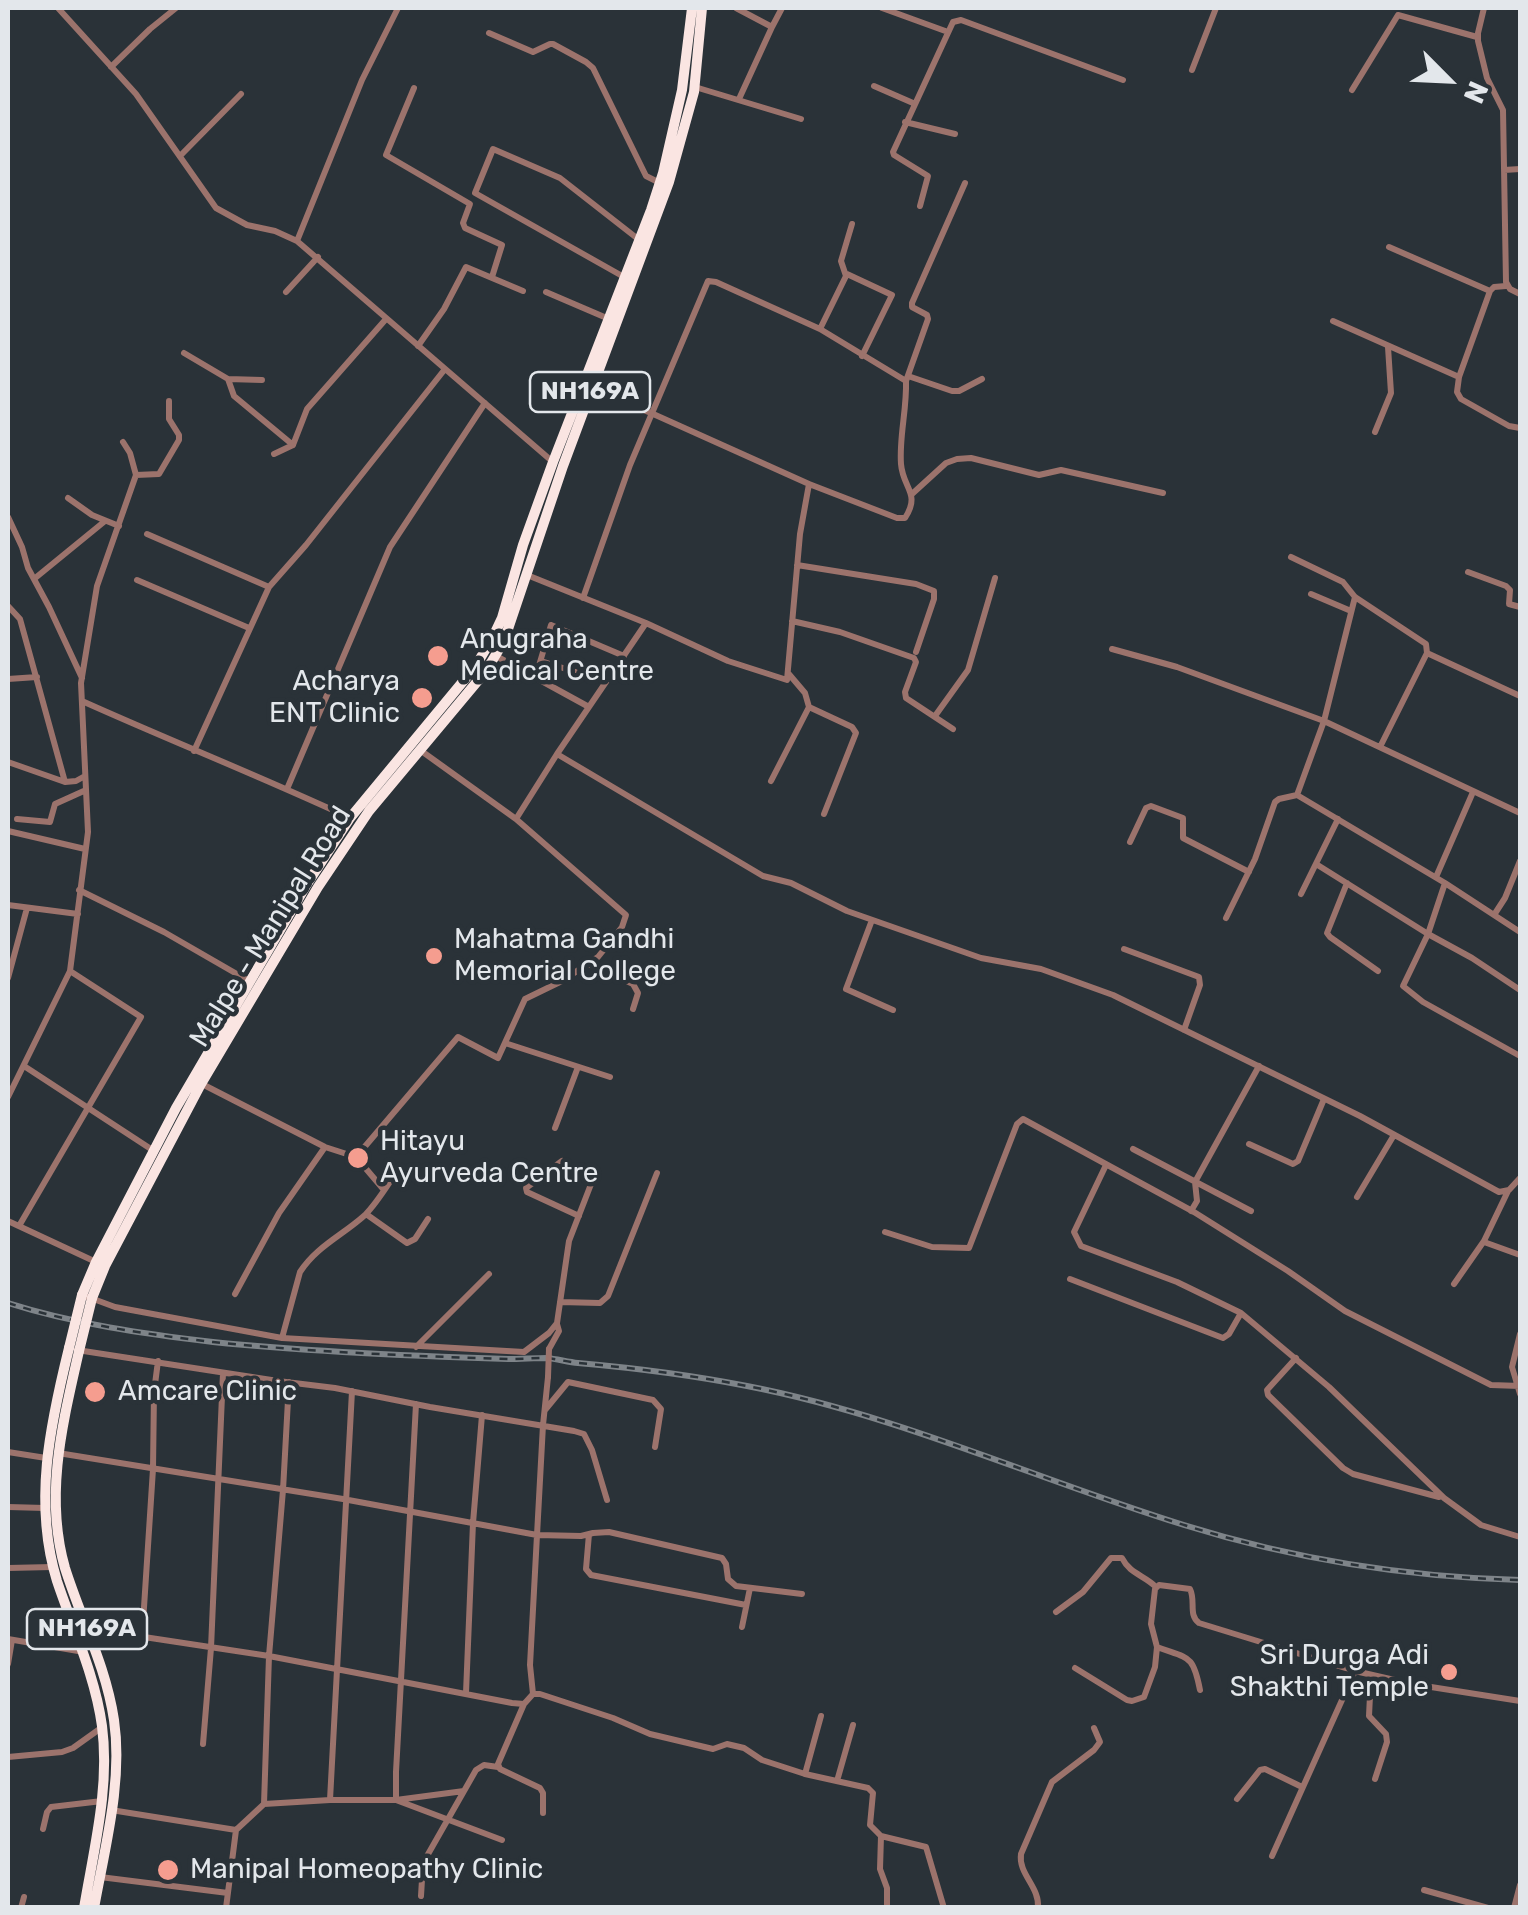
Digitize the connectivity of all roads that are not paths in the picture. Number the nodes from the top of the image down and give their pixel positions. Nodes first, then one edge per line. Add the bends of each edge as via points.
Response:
1 (58, 8) edge
2 (176, 8) edge
3 (398, 8) edge
4 (692, 8) edge
5 (702, 8) edge
6 (736, 8) edge
7 (782, 8) edge
8 (882, 8) edge
9 (908, 8) edge
10 (1216, 8) edge
11 (1483, 11) edge
12 (905, 17) junction
13 (772, 26) junction
14 (948, 32) junction
15 (490, 33) dead end
16 (1477, 37) junction
17 (111, 66) junction
18 (1192, 70) dead end
19 (1123, 80) dead end
20 (695, 86) junction
21 (874, 86) dead end
22 (414, 88) dead end
23 (1352, 90) dead end
24 (241, 94) dead end
25 (740, 99) junction
26 (914, 103) junction
27 (801, 119) dead end
28 (905, 122) junction
29 (954, 134) dead end
30 (180, 156) junction
31 (1504, 170) junction
32 (1520, 170) edge
33 (660, 183) junction
34 (964, 183) dead end
35 (475, 193) junction
36 (470, 204) junction
37 (920, 206) dead end
38 (852, 224) dead end
39 (639, 240) junction
40 (297, 241) junction
41 (1389, 248) dead end
42 (318, 258) junction
43 (847, 274) junction
44 (492, 277) junction
45 (625, 278) junction
46 (1506, 286) junction
47 (523, 291) dead end
48 (1490, 291) junction
49 (286, 292) dead end
50 (546, 292) dead end
51 (1520, 294) edge
52 (386, 319) junction
53 (609, 319) junction
54 (1333, 321) dead end
55 (820, 328) junction
56 (418, 346) junction
57 (1388, 346) junction
58 (184, 353) dead end
59 (862, 356) junction
60 (445, 369) junction
61 (1458, 378) junction
62 (228, 379) junction
63 (907, 379) junction
64 (982, 379) dead end
65 (262, 380) dead end
66 (591, 390) junction
67 (169, 402) dead end
68 (485, 403) junction
69 (651, 413) junction
70 (1520, 428) edge
71 (1375, 432) dead end
72 (123, 442) dead end
73 (293, 444) junction
74 (274, 454) dead end
75 (554, 462) junction
76 (136, 474) junction
77 (810, 484) junction
78 (912, 494) junction
79 (1163, 494) dead end
80 (68, 498) dead end
81 (8, 517) edge
82 (105, 521) junction
83 (119, 526) junction
84 (147, 534) dead end
85 (528, 547) junction
86 (1291, 557) dead end
87 (798, 565) junction
88 (1468, 572) dead end
89 (526, 574) junction
90 (995, 578) dead end
91 (34, 579) junction
92 (137, 580) dead end
93 (269, 587) junction
94 (1311, 594) dead end
95 (1356, 597) junction
96 (583, 598) junction
97 (8, 606) edge
98 (1520, 606) edge
99 (1352, 612) junction
100 (792, 621) junction
101 (646, 623) junction
102 (249, 628) junction
103 (1112, 649) dead end
104 (916, 652) dead end
105 (1427, 652) junction
106 (496, 656) junction
107 (624, 656) junction
108 (541, 660) junction
109 (788, 672) junction
110 (591, 677) dead end
111 (37, 678) junction
112 (82, 678) junction
113 (536, 678) junction
114 (8, 679) edge
115 (1520, 696) edge
116 (82, 702) junction
117 (589, 707) junction
118 (809, 707) junction
119 (934, 716) junction
120 (1324, 721) junction
121 (954, 729) dead end
122 (1380, 747) junction
123 (419, 749) junction
124 (194, 751) junction
125 (557, 754) junction
126 (8, 762) edge
127 (86, 776) junction
128 (772, 781) dead end
129 (66, 782) junction
130 (287, 788) junction
131 (86, 790) junction
132 (1473, 792) junction
133 (1298, 795) junction
134 (1520, 813) edge
135 (824, 814) dead end
136 (350, 818) junction
137 (516, 818) junction
138 (17, 819) dead end
139 (1338, 819) junction
140 (8, 831) edge
141 (1130, 842) dead end
142 (85, 849) junction
143 (1520, 861) edge
144 (1316, 864) junction
145 (1249, 872) junction
146 (1436, 877) junction
147 (1347, 883) junction
148 (1445, 883) junction
149 (79, 890) junction
150 (1301, 894) dead end
151 (8, 906) edge
152 (27, 908) junction
153 (78, 914) junction
154 (1494, 914) junction
155 (1226, 918) dead end
156 (872, 920) junction
157 (1520, 932) edge
158 (1428, 934) junction
159 (1124, 949) dead end
160 (272, 953) junction
161 (588, 964) junction
162 (1378, 971) dead end
163 (70, 972) junction
164 (8, 978) edge
165 (249, 980) junction
166 (1520, 990) edge
167 (633, 1010) dead end
168 (892, 1010) dead end
169 (1184, 1030) junction
170 (505, 1042) junction
171 (1520, 1056) edge
172 (24, 1066) junction
173 (1259, 1066) junction
174 (578, 1067) junction
175 (610, 1078) dead end
176 (201, 1084) junction
177 (8, 1097) edge
178 (1324, 1098) junction
179 (88, 1108) junction
180 (555, 1128) dead end
181 (1394, 1134) junction
182 (1249, 1144) dead end
183 (325, 1147) junction
184 (1133, 1148) dead end
185 (154, 1150) junction
186 (356, 1157) junction
187 (562, 1161) dead end
188 (1106, 1165) junction
189 (398, 1170) dead end
190 (658, 1173) dead end
191 (1520, 1178) edge
192 (593, 1179) dead end
193 (1196, 1182) junction
194 (384, 1190) junction
195 (1509, 1190) junction
196 (1357, 1197) dead end
197 (1192, 1211) junction
198 (1251, 1211) dead end
199 (366, 1214) junction
200 (579, 1216) junction
201 (428, 1219) dead end
202 (8, 1221) edge
203 (19, 1226) junction
204 (885, 1232) dead end
205 (1484, 1242) junction
206 (1520, 1255) edge
207 (96, 1262) junction
208 (489, 1274) dead end
209 (1070, 1279) dead end
210 (1454, 1284) dead end
211 (235, 1294) dead end
212 (87, 1297) junction
213 (560, 1302) junction
214 (1241, 1314) junction
215 (557, 1323) junction
216 (1520, 1334) edge
217 (282, 1338) junction
218 (416, 1347) junction
219 (74, 1349) junction
220 (1296, 1358) junction
221 (158, 1361) junction
222 (223, 1373) junction
223 (290, 1382) junction
224 (1520, 1389) edge
225 (352, 1391) junction
226 (416, 1404) junction
227 (544, 1412) junction
228 (482, 1416) junction
229 (542, 1426) junction
230 (655, 1447) dead end
231 (8, 1452) edge
232 (52, 1456) junction
233 (154, 1469) junction
234 (218, 1478) junction
235 (283, 1490) junction
236 (1444, 1498) junction
237 (346, 1500) junction
238 (607, 1500) dead end
239 (8, 1507) edge
240 (45, 1508) junction
241 (410, 1512) junction
242 (473, 1522) junction
243 (589, 1534) junction
244 (537, 1535) junction
245 (1520, 1537) edge
246 (54, 1538) junction
247 (54, 1566) junction
248 (8, 1568) edge
249 (1156, 1587) junction
250 (750, 1588) junction
251 (802, 1594) dead end
252 (746, 1606) junction
253 (1056, 1612) dead end
254 (742, 1626) dead end
255 (89, 1633) junction
256 (142, 1638) junction
257 (10, 1639) edge
258 (1156, 1647) junction
259 (211, 1648) junction
260 (84, 1652) junction
261 (269, 1656) junction
262 (8, 1664) edge
263 (1075, 1668) dead end
264 (337, 1669) junction
265 (1355, 1671) junction
266 (1372, 1674) junction
267 (402, 1680) junction
268 (1200, 1690) dead end
269 (466, 1692) junction
270 (532, 1694) junction
271 (1520, 1701) edge
272 (524, 1704) junction
273 (821, 1716) dead end
274 (853, 1725) dead end
275 (102, 1727) junction
276 (1094, 1728) dead end
277 (203, 1744) dead end
278 (8, 1757) edge
279 (498, 1767) junction
280 (805, 1774) junction
281 (1375, 1779) dead end
282 (837, 1781) junction
283 (1302, 1787) junction
284 (464, 1791) junction
285 (330, 1800) junction
286 (396, 1800) junction
287 (1237, 1800) dead end
288 (264, 1804) junction
289 (106, 1806) junction
290 (543, 1813) dead end
291 (447, 1820) junction
292 (43, 1829) dead end
293 (236, 1830) junction
294 (881, 1836) junction
295 (502, 1840) dead end
296 (1272, 1856) dead end
297 (99, 1877) junction
298 (1520, 1884) edge
299 (1424, 1890) dead end
300 (228, 1893) junction
301 (421, 1896) dead end
302 (24, 1897) dead end
303 (21, 1908) edge
304 (84, 1908) edge
305 (94, 1908) edge
306 (226, 1908) edge
307 (887, 1908) edge
308 (944, 1908) edge
309 (1038, 1908) edge
310 (1488, 1908) edge
311 (1514, 1908) edge

1 - 17 street
2 - 17 street
3 - 40 street
4 - 33 highway, Malpe - Manipal Road / NH169A
5 - 20 highway, Malpe - Manipal Road / NH169A
6 - 13 street
7 - 13 street
8 - 12 street
9 - 12 street
10 - 18 street
11 - 16 street
12 - 14 street
13 - 25 street
14 - 19 street via 960,20
14 - 26 street
15 - 33 street via 533,52 553,44 590,64 646,176
16 - 23 street via 1398,16
16 - 31 street via 1503,110
17 - 30 street
20 - 25 street
20 - 66 highway, Malpe - Manipal Road / NH169A via 670,182
21 - 26 street
22 - 36 street via 386,156
24 - 30 street
25 - 27 street
26 - 28 street
28 - 29 street
28 - 37 street via 893,154 928,176
30 - 40 street via 216,208
31 - 32 street
31 - 46 street
33 - 39 highway, Malpe - Manipal Road / NH169A
34 - 63 street via 911,306 928,317
35 - 36 street
35 - 39 street via 493,148 560,178
35 - 45 street
36 - 44 street via 464,228 502,245
38 - 43 street via 841,261
39 - 45 highway, Malpe - Manipal Road / NH169A
40 - 42 street
41 - 48 street
42 - 49 street
42 - 52 street
43 - 55 street
43 - 59 street via 892,295
44 - 47 street
44 - 56 street via 466,267
45 - 53 highway, Malpe - Manipal Road / NH169A
46 - 48 street
46 - 51 street
48 - 61 street
50 - 53 street
52 - 56 street
52 - 73 street via 307,409
53 - 75 highway, Malpe - Manipal Road / NH169A
54 - 57 street
55 - 59 street
55 - 69 street via 708,281
56 - 60 street
57 - 61 street
57 - 71 street via 1391,394
58 - 62 street
59 - 63 street
60 - 68 street
60 - 93 street
61 - 70 street via 1461,399
62 - 65 street
62 - 73 street via 234,396
63 - 64 street via 959,391
63 - 78 street via 901,462
66 - 69 street
66 - 85 highway, Malpe - Manipal Road / NH169A
67 - 76 street via 168,420 179,440 160,474
68 - 75 street
68 - 130 street via 390,547
69 - 77 street
69 - 96 street
72 - 76 street
73 - 74 street
75 - 85 highway, Malpe - Manipal Road / NH169A
76 - 83 street
77 - 78 street via 901,518 908,515
77 - 87 street
78 - 79 street via 958,458 1038,475 1061,470
80 - 82 street
81 - 91 street
82 - 83 street
82 - 91 street
83 - 112 street via 97,586
84 - 93 street
85 - 89 highway, Malpe - Manipal Road / NH169A
85 - 136 highway, Malpe - Manipal Road / NH169A via 484,653
86 - 95 street via 1343,582
87 - 100 street
87 - 104 street via 934,591
88 - 98 street via 1508,588 1509,604
89 - 96 street
89 - 106 highway, Malpe - Manipal Road / NH169A
90 - 119 street via 968,670
91 - 112 street
92 - 102 street
93 - 102 street
94 - 99 street
95 - 99 street
95 - 105 street via 1426,644
96 - 101 street
97 - 111 street via 20,618
99 - 120 street
100 - 109 street
100 - 119 street via 914,658 904,695
101 - 107 street
101 - 109 street via 728,661 787,680
102 - 124 street
103 - 120 street
105 - 115 street
105 - 122 street
106 - 113 street
106 - 123 highway, Malpe - Manipal Road / NH169A
107 - 108 street via 551,625
107 - 117 street
108 - 110 street
108 - 113 street
109 - 118 street
111 - 114 street
111 - 129 street
112 - 116 street
113 - 117 street
116 - 124 street
116 - 127 street
117 - 125 street
118 - 128 street
118 - 135 street via 856,733
119 - 121 street
120 - 122 street
120 - 133 street
122 - 132 street
123 - 137 street
123 - 160 highway, Malpe - Manipal Road / NH169A
124 - 130 street
125 - 137 street
125 - 156 street via 764,876
126 - 129 street
127 - 129 street
127 - 131 street
130 - 136 street
131 - 138 street via 54,804 50,822
131 - 142 street
132 - 134 street
132 - 146 street
133 - 139 street
133 - 145 street via 1275,802
136 - 160 highway, Malpe - Manipal Road / NH169A via 306,884
137 - 161 street via 626,915
139 - 144 street
139 - 146 street
140 - 142 street
141 - 145 street via 1151,806 1183,818 1183,838
142 - 149 street
143 - 154 street
144 - 147 street
144 - 150 street
145 - 155 street
146 - 148 street
147 - 158 street
147 - 162 street via 1327,933
148 - 154 street
148 - 158 street
149 - 153 street
149 - 165 street
151 - 152 street
152 - 153 street
152 - 164 street
153 - 163 street
154 - 157 street
156 - 168 street via 846,988
156 - 169 street via 982,958 1041,969
158 - 166 street
158 - 171 street via 1403,986
159 - 169 street via 1199,978
160 - 165 highway, Malpe - Manipal Road / NH169A
160 - 176 highway, Malpe - Manipal Road / NH169A
161 - 167 street via 637,988
161 - 170 street via 526,999
163 - 172 street
163 - 179 street via 141,1016
165 - 185 highway, Malpe - Manipal Road / NH169A
169 - 173 street
170 - 174 street
170 - 186 street via 498,1058 458,1037
172 - 177 street
172 - 179 street
173 - 178 street
173 - 193 street
174 - 175 street
174 - 180 street
176 - 183 street
176 - 212 highway, Malpe - Manipal Road / NH169A
178 - 181 street
178 - 182 street via 1298,1161
179 - 185 street
179 - 203 street
181 - 195 street via 1499,1192
181 - 196 street
183 - 186 street
183 - 211 street
184 - 193 street
185 - 207 highway, Malpe - Manipal Road / NH169A
186 - 194 street
187 - 200 street via 526,1192
188 - 197 street
188 - 204 street via 1023,1119 969,1248 932,1247
188 - 214 street via 1074,1232 1082,1246
189 - 194 street
190 - 213 street via 608,1296
191 - 195 street
192 - 200 street
193 - 197 street
193 - 198 street
194 - 199 street
195 - 205 street
197 - 224 street via 1345,1311 1491,1385
199 - 201 street via 407,1243
199 - 217 street via 300,1272
200 - 213 street
202 - 203 street
203 - 207 street
205 - 206 street
205 - 210 street
207 - 212 highway, NH169A
208 - 218 street
209 - 214 street via 1223,1338
212 - 217 street
212 - 219 highway, Malpe - Manipal Road / NH169A, bridge
213 - 215 street
214 - 220 street
215 - 218 street via 524,1352
215 - 227 street, bridge via 548,1349
216 - 224 street via 1512,1367
217 - 218 street
219 - 221 street
219 - 232 highway, Malpe - Manipal Road / NH169A
220 - 236 street
220 - 236 street via 1268,1395 1343,1468
221 - 222 street
221 - 233 street
222 - 223 street
222 - 234 street
223 - 225 street
223 - 235 street
225 - 226 street
225 - 237 street
226 - 228 street
226 - 241 street
227 - 229 street
227 - 230 street via 568,1382 653,1400 661,1409
228 - 229 street
228 - 242 street
229 - 238 street via 584,1434
229 - 244 street
231 - 232 street
232 - 233 street
232 - 240 highway, NH169A
232 - 246 highway, Malpe - Manipal Road / NH169A
233 - 234 street
233 - 256 street
234 - 235 street
234 - 259 street
235 - 237 street
235 - 261 street
236 - 245 street via 1481,1525
237 - 241 street
237 - 264 street
239 - 240 street
240 - 246 highway, NH169A
241 - 242 street
241 - 267 street
242 - 244 street
242 - 269 street
243 - 244 street
243 - 250 street via 608,1532 722,1558 728,1580
243 - 252 street via 591,1575
244 - 270 street
246 - 247 highway, NH169A
246 - 255 highway, Malpe - Manipal Road / NH169A
247 - 248 street
247 - 260 highway, NH169A
249 - 253 street via 1122,1558 1111,1558
249 - 258 street
249 - 265 street via 1190,1589 1199,1624
250 - 251 street
250 - 252 street
252 - 254 street
255 - 256 street
255 - 289 highway, Malpe - Manipal Road / NH169A via 114,1720 117,1758
256 - 259 street
257 - 260 street
257 - 262 street
258 - 263 street via 1140,1700 1127,1700
258 - 268 street via 1191,1660
259 - 261 street
259 - 277 street
260 - 275 highway, NH169A
261 - 264 street
261 - 288 street
264 - 267 street
264 - 285 street
265 - 266 street
265 - 283 street
266 - 271 street
266 - 281 street via 1369,1716 1386,1734
267 - 269 street
267 - 286 street
269 - 272 street
270 - 272 street
270 - 280 street via 650,1734 744,1748
272 - 279 street
273 - 280 street
274 - 282 street
275 - 278 street via 62,1752
275 - 289 highway, NH169A
276 - 309 street via 1100,1742 1052,1782 1021,1854
279 - 284 street via 480,1766
279 - 290 street via 540,1788
280 - 282 street
282 - 294 street via 873,1794 870,1826
283 - 287 street via 1260,1770
283 - 296 street
284 - 286 street
284 - 291 street
285 - 286 street
285 - 288 street
286 - 291 street
288 - 293 street
289 - 292 street via 51,1806
289 - 293 street
289 - 297 highway, Malpe - Manipal Road / NH169A
289 - 304 highway, NH169A
291 - 295 street
291 - 301 street via 423,1863
293 - 300 street
294 - 307 street
294 - 308 street via 926,1846
297 - 300 street
297 - 305 highway, Malpe - Manipal Road / NH169A
298 - 311 street
299 - 310 street
300 - 306 street
302 - 303 street

